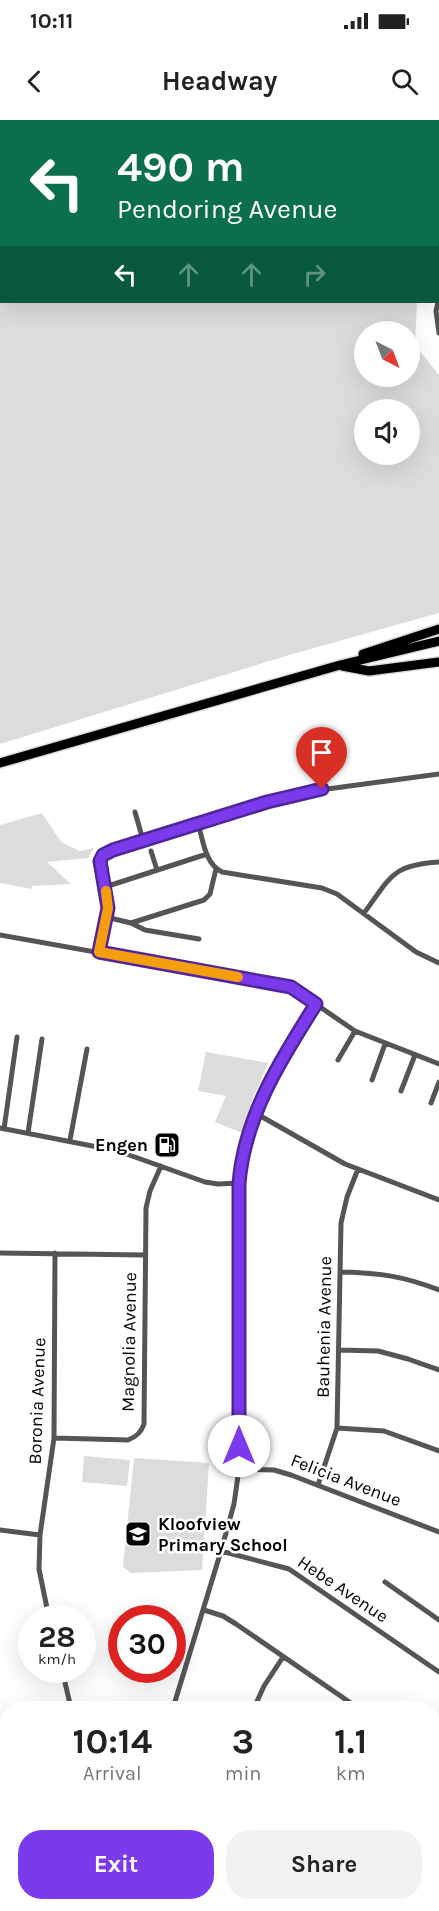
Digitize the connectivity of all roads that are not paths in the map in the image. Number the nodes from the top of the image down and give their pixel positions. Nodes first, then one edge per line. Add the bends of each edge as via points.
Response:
1 (438, 303) edge
2 (439, 333) edge
3 (439, 629) edge
4 (439, 641) edge
5 (439, 662) edge
6 (340, 665) junction
7 (0, 763) edge
8 (439, 774) edge
9 (135, 812) dead end
10 (198, 823) junction
11 (143, 840) junction
12 (151, 851) dead end
13 (207, 854) junction
14 (439, 862) edge
15 (216, 869) junction
16 (157, 870) junction
17 (105, 887) junction
18 (364, 913) junction
19 (106, 917) junction
20 (131, 923) junction
21 (0, 935) edge
22 (199, 939) dead end
23 (99, 952) junction
24 (439, 963) edge
25 (316, 1004) junction
26 (355, 1032) junction
27 (16, 1036) dead end
28 (42, 1040) dead end
29 (385, 1044) junction
30 (87, 1049) dead end
31 (414, 1055) junction
32 (338, 1060) dead end
33 (439, 1064) edge
34 (372, 1080) dead end
35 (439, 1082) edge
36 (401, 1092) dead end
37 (431, 1103) dead end
38 (257, 1114) junction
39 (2, 1129) edge
40 (28, 1133) junction
41 (70, 1140) junction
42 (161, 1166) junction
43 (358, 1169) junction
44 (239, 1184) junction
45 (439, 1200) edge
46 (0, 1253) edge
47 (55, 1253) junction
48 (145, 1256) junction
49 (342, 1272) junction
50 (439, 1290) edge
51 (340, 1350) junction
52 (439, 1370) edge
53 (337, 1428) junction
54 (54, 1438) junction
55 (439, 1451) edge
56 (239, 1469) junction
57 (318, 1485) junction
58 (0, 1530) edge
59 (439, 1532) edge
60 (40, 1535) junction
61 (222, 1551) junction
62 (385, 1582) dead end
63 (47, 1605) edge
64 (204, 1610) junction
65 (439, 1620) edge
66 (283, 1657) junction
67 (439, 1672) edge
68 (65, 1683) edge
69 (69, 1701) edge
70 (175, 1701) edge
71 (257, 1701) edge
72 (348, 1701) edge

1 - 2 street
3 - 6 highway
4 - 6 highway
5 - 6 highway via 369,671
6 - 7 highway
8 - 10 street via 305,792
9 - 11 street
10 - 11 street
10 - 13 street
11 - 17 street via 106,852 101,858
12 - 16 street
13 - 15 street
13 - 16 street
14 - 18 street via 401,869
15 - 18 street via 322,888
15 - 20 street via 210,894 204,900
16 - 17 street
17 - 19 street
18 - 24 street via 416,952
19 - 20 street
19 - 23 street
20 - 22 street via 145,930
21 - 23 street
23 - 25 street via 291,987
25 - 26 street
25 - 38 street via 274,1070
26 - 29 street
26 - 32 street
27 - 39 street
28 - 40 street
29 - 31 street
29 - 34 street
30 - 41 street
31 - 33 street
31 - 36 street
35 - 37 street
38 - 43 street
38 - 44 street via 241,1157
39 - 40 street
40 - 41 street
41 - 42 street
42 - 44 street via 206,1182
42 - 48 street, Magnolia Avenue via 146,1208
43 - 45 street
43 - 49 street, Bauhenia Avenue via 344,1208
44 - 56 street
46 - 47 street
47 - 48 street
47 - 54 street, Boronia Avenue
48 - 54 street, Magnolia Avenue via 141,1431 128,1440
49 - 50 street via 389,1274
49 - 51 street, Bauhenia Avenue
51 - 52 street via 378,1351
51 - 53 street, Bauhenia Avenue
53 - 55 street via 384,1431
53 - 57 street, Bauhenia Avenue
54 - 60 street, Boronia Avenue
56 - 57 street, Felicia Avenue via 274,1470
56 - 61 street
57 - 59 street, Felicia Avenue
58 - 60 street
60 - 63 street, Boronia Avenue via 39,1569
61 - 64 street
61 - 67 street, Hebe Avenue via 289,1569
62 - 65 street
64 - 66 street via 223,1616
64 - 70 street
66 - 71 street
66 - 72 street
68 - 69 street

